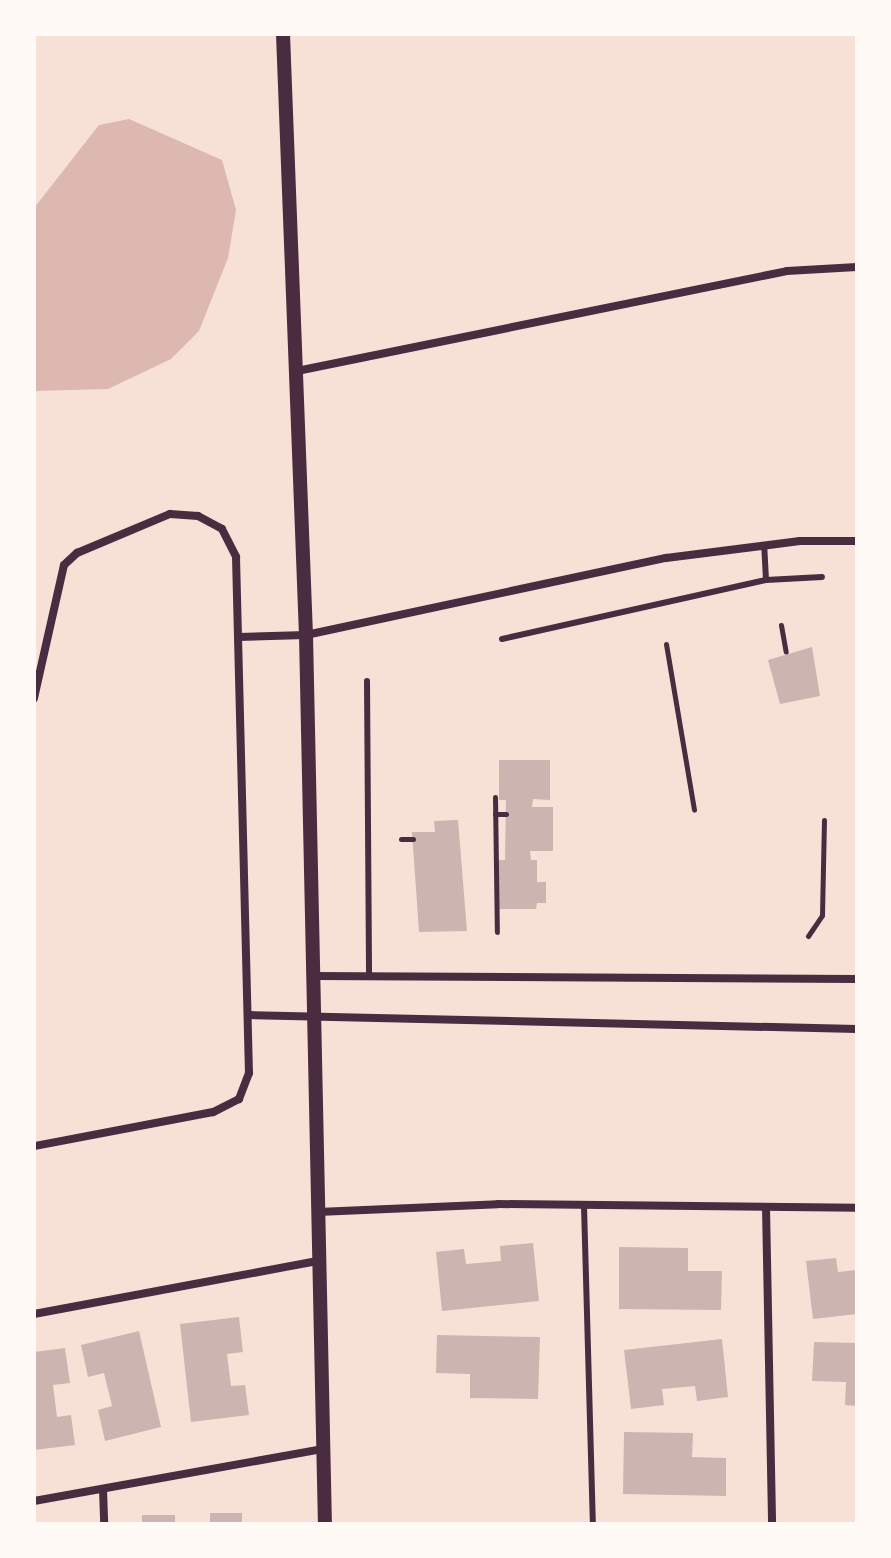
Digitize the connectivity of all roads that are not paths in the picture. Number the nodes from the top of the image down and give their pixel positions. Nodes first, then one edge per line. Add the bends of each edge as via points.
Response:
1 (283, 34) edge
2 (857, 267) edge
3 (297, 371) junction
4 (857, 541) edge
5 (764, 546) junction
6 (822, 577) dead end
7 (766, 580) junction
8 (306, 635) junction
9 (239, 637) junction
10 (502, 639) dead end
11 (367, 681) dead end
12 (34, 698) edge
13 (312, 976) junction
14 (369, 976) junction
15 (857, 979) edge
16 (248, 1015) junction
17 (313, 1017) junction
18 (857, 1029) edge
19 (34, 1146) edge
20 (584, 1206) junction
21 (766, 1207) junction
22 (857, 1208) edge
23 (316, 1212) junction
24 (316, 1261) junction
25 (34, 1314) edge
26 (323, 1449) junction
27 (103, 1489) junction
28 (34, 1501) edge
29 (104, 1524) edge
30 (325, 1524) edge
31 (593, 1524) edge
32 (772, 1524) edge

1 - 3 street
2 - 3 street via 787,271
3 - 8 street
4 - 5 street
5 - 7 lane
5 - 8 street via 666,558
6 - 7 lane
7 - 10 lane
8 - 9 street
8 - 13 street
9 - 12 street via 236,557 222,529 198,516 170,514 145,521 77,553 64,565
9 - 16 street
11 - 14 lane
13 - 14 street
13 - 17 street
14 - 15 street
16 - 17 street
16 - 19 street via 249,1073 239,1099 213,1112
17 - 18 street
17 - 23 street
20 - 21 street
20 - 23 street
20 - 31 lane
21 - 22 street
21 - 32 street
23 - 24 street
24 - 25 street
24 - 26 street
26 - 27 street
26 - 30 street
27 - 28 street
27 - 29 street

